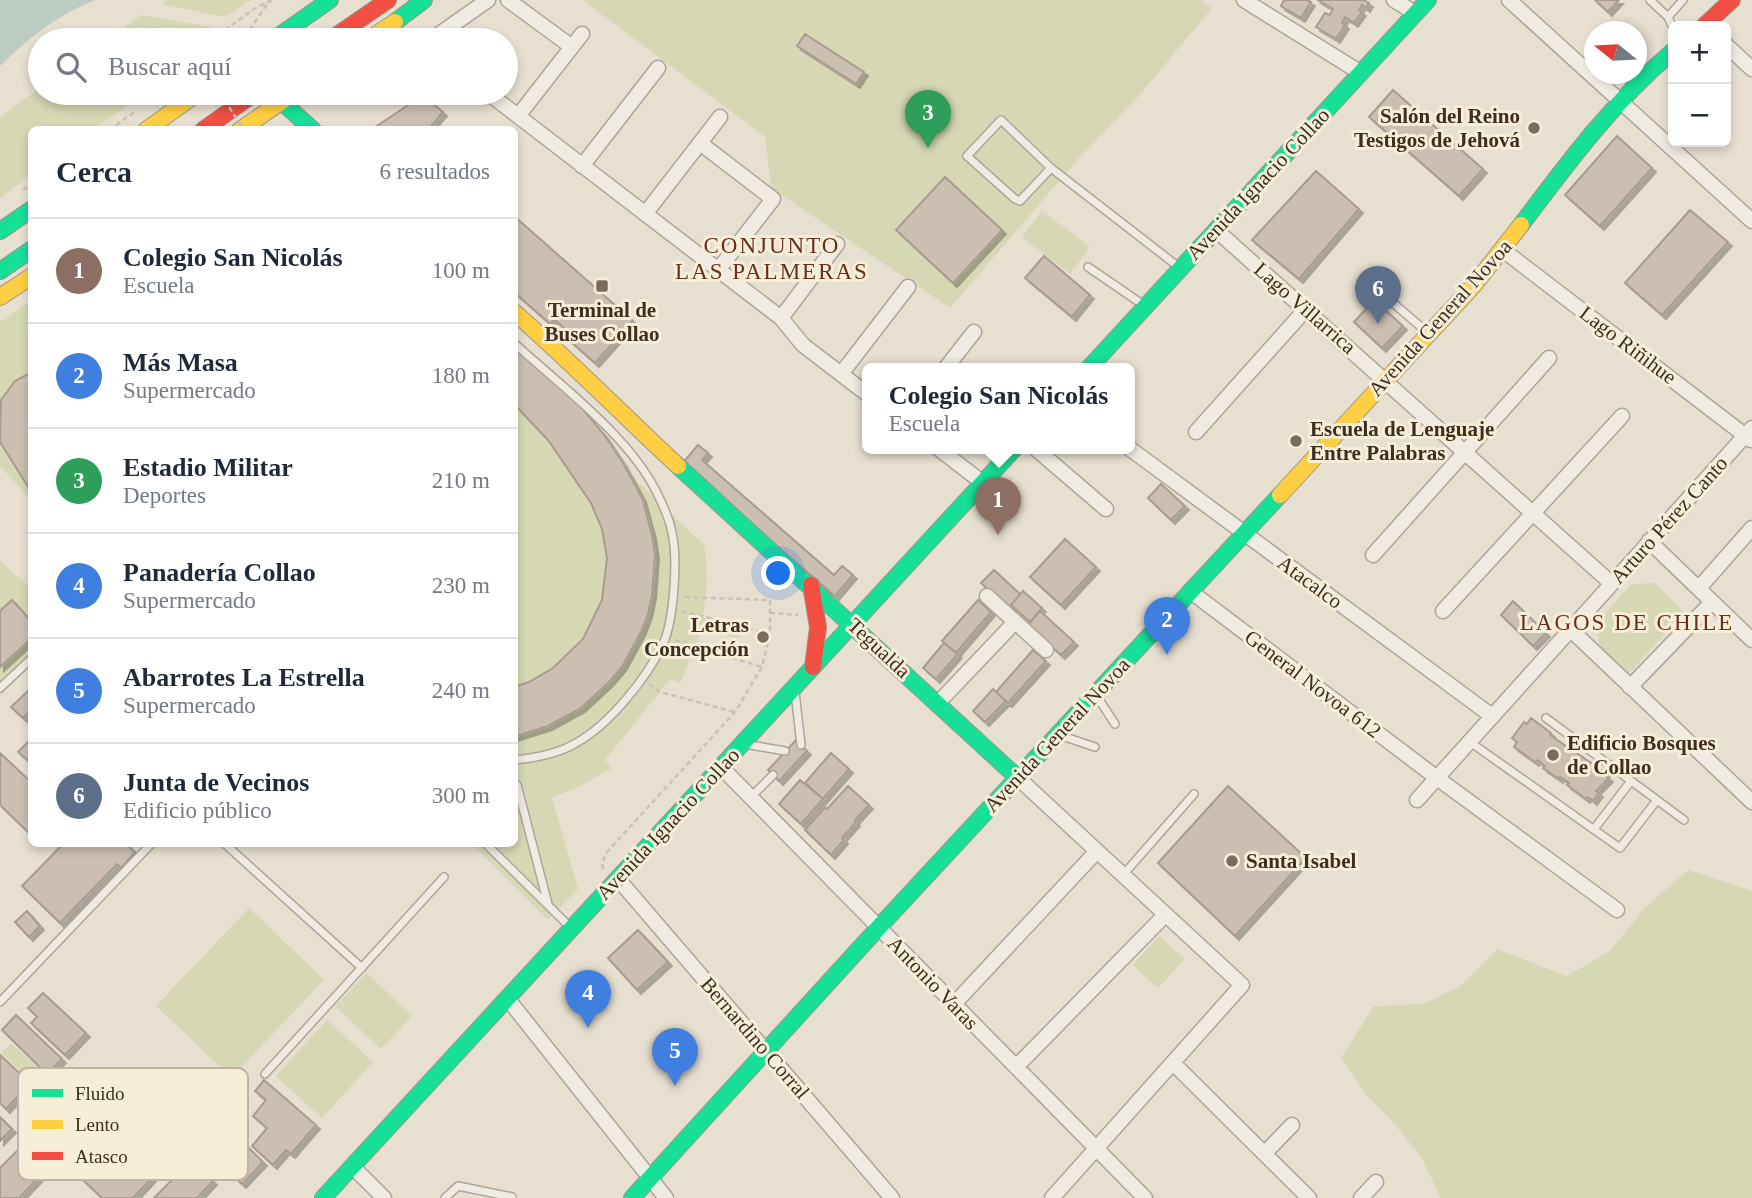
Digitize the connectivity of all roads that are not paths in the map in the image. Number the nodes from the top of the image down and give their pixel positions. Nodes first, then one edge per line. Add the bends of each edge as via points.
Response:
1 (330, 0) edge
2 (388, 0) edge
3 (424, 0) edge
4 (488, 0) edge
5 (508, 0) edge
6 (1244, 0) edge
7 (1394, 0) edge
8 (1427, 0) edge
9 (1509, 0) edge
10 (1650, 0) edge
11 (1683, 0) edge
12 (1732, 0) edge
13 (1415, 13) junction
14 (1668, 17) junction
15 (1670, 21) edge
16 (1710, 21) edge
17 (290, 28) edge
18 (347, 28) edge
19 (386, 28) edge
20 (448, 28) edge
21 (582, 34) dead end
22 (572, 47) junction
23 (1731, 50) edge
24 (1668, 56) edge
25 (658, 68) dead end
26 (1752, 69) edge
27 (1361, 73) junction
28 (1619, 100) junction
29 (181, 105) edge
30 (239, 105) edge
31 (277, 105) edge
32 (294, 105) edge
33 (504, 105) edge
34 (518, 116) junction
35 (720, 117) dead end
36 (152, 126) edge
37 (209, 126) edge
38 (248, 126) edge
39 (310, 126) edge
40 (700, 143) junction
41 (582, 166) junction
42 (1051, 168) junction
43 (28, 212) edge
44 (645, 214) junction
45 (1752, 221) edge
46 (1216, 230) junction
47 (0, 231) edge
48 (837, 244) dead end
49 (1503, 250) junction
50 (28, 252) edge
51 (1088, 267) dead end
52 (1181, 268) junction
53 (718, 270) junction
54 (0, 271) edge
55 (28, 279) edge
56 (908, 287) dead end
57 (1378, 290) dead end
58 (0, 297) edge
59 (1146, 306) junction
60 (1306, 309) junction
61 (518, 316) edge
62 (781, 318) junction
63 (974, 332) dead end
64 (1429, 333) junction
65 (518, 347) edge
66 (1549, 358) dead end
67 (950, 363) edge
68 (1094, 363) edge
69 (841, 374) junction
70 (1386, 379) junction
71 (862, 390) edge
72 (1622, 416) dead end
73 (1196, 432) dead end
74 (1750, 435) edge
75 (1135, 452) edge
76 (1466, 452) junction
77 (945, 454) edge
78 (1009, 454) edge
79 (1042, 454) edge
80 (983, 483) junction
81 (1106, 509) dead end
82 (1534, 513) junction
83 (1752, 528) edge
84 (1243, 533) junction
85 (1649, 541) junction
86 (1373, 555) dead end
87 (1630, 562) junction
88 (1675, 566) junction
89 (1611, 583) junction
90 (811, 585) junction
91 (1699, 588) junction
92 (1190, 591) junction
93 (987, 596) dead end
94 (1712, 602) junction
95 (1443, 611) dead end
96 (1015, 622) junction
97 (853, 624) junction
98 (1570, 629) junction
99 (1752, 640) edge
100 (1046, 650) dead end
101 (28, 662) edge
102 (812, 668) junction
103 (1630, 687) junction
104 (0, 688) edge
105 (794, 688) junction
106 (1095, 694) junction
107 (938, 703) junction
108 (1492, 716) junction
109 (1546, 718) dead end
110 (1115, 724) dead end
111 (1058, 734) junction
112 (1469, 741) junction
113 (743, 744) junction
114 (801, 745) dead end
115 (1095, 747) dead end
116 (785, 751) dead end
117 (518, 760) edge
118 (721, 767) junction
119 (773, 775) dead end
120 (1018, 778) junction
121 (1437, 778) junction
122 (1631, 780) junction
123 (518, 789) edge
124 (1194, 794) dead end
125 (751, 797) junction
126 (1417, 800) dead end
127 (1657, 800) junction
128 (1752, 802) edge
129 (1684, 820) dead end
130 (1594, 829) junction
131 (147, 847) edge
132 (228, 847) edge
133 (489, 847) edge
134 (1097, 851) junction
135 (1123, 875) junction
136 (444, 877) dead end
137 (618, 878) junction
138 (548, 904) junction
139 (1617, 910) dead end
140 (1165, 915) junction
141 (879, 927) junction
142 (572, 928) junction
143 (362, 968) junction
144 (507, 998) junction
145 (0, 1002) edge
146 (954, 1004) junction
147 (766, 1052) junction
148 (1173, 1063) junction
149 (1016, 1067) junction
150 (265, 1074) dead end
151 (1292, 1125) dead end
152 (1097, 1150) junction
153 (1265, 1153) junction
154 (352, 1166) junction
155 (650, 1178) junction
156 (1376, 1182) dead end
157 (512, 1197) edge
158 (323, 1198) edge
159 (384, 1198) edge
160 (445, 1198) edge
161 (632, 1198) edge
162 (666, 1198) edge
163 (892, 1198) edge
164 (1052, 1198) edge
165 (1145, 1198) edge
166 (1309, 1198) edge
167 (1361, 1198) edge

1 - 17 main road
2 - 18 main road
3 - 19 main road
4 - 20 street
5 - 22 street
6 - 27 street
7 - 13 street
8 - 13 main road, Avenida Ignacio Collao
9 - 28 street
10 - 14 lane
11 - 14 lane
12 - 16 main road
13 - 27 main road, Avenida Ignacio Collao
14 - 15 lane
21 - 22 street
22 - 34 street
23 - 26 street
24 - 28 main road, Avenida General Novoa
25 - 41 street
27 - 46 main road, Avenida Ignacio Collao
28 - 45 street
28 - 49 main road, Avenida General Novoa
29 - 36 main road
30 - 37 main road
31 - 38 main road
32 - 39 main road
33 - 34 street
34 - 41 street
35 - 40 street
40 - 44 street
40 - 53 street via 773,199
41 - 44 street
42 - 42 lane via 1001,120 967,156 1020,201
42 - 52 lane
43 - 47 main road
44 - 53 street
46 - 52 main road, Avenida Ignacio Collao
46 - 60 street, Lago Villarrica
48 - 62 street
49 - 64 main road, Avenida General Novoa
49 - 74 street, Lago Riñihue
50 - 54 main road
51 - 59 lane
52 - 59 main road, Avenida Ignacio Collao
53 - 62 street
55 - 58 main road
56 - 69 street
57 - 64 lane
59 - 68 main road, Avenida Ignacio Collao
60 - 70 street, Lago Villarrica
60 - 73 street
61 - 90 main road, Tegualda
62 - 69 street via 803,345
63 - 67 street
64 - 70 main road, Avenida General Novoa
65 - 117 lane via 626,446 656,492 673,533 675,582 666,637 642,679 616,711 576,743 537,758
66 - 76 street
69 - 71 street
70 - 76 street, Lago Villarrica
70 - 84 main road, Avenida General Novoa
72 - 82 street
74 - 85 street, Arturo Pérez Canto
75 - 84 street, Atacalco
76 - 82 street, Lago Villarrica
76 - 86 street
77 - 80 street
78 - 80 main road, Avenida Ignacio Collao
79 - 81 street
80 - 97 main road, Avenida Ignacio Collao
82 - 89 street, Lago Villarrica
82 - 95 street
83 - 91 street
84 - 92 main road, Avenida General Novoa
84 - 108 street, Atacalco
85 - 87 street, Arturo Pérez Canto
85 - 88 street
87 - 88 street via 1653,559
87 - 89 street, Arturo Pérez Canto
88 - 91 street
89 - 98 street, Arturo Pérez Canto
90 - 97 main road, Tegualda
90 - 102 main road via 818,617
91 - 94 street
92 - 106 main road, Avenida General Novoa
92 - 121 street, General Novoa 612
93 - 96 street
94 - 99 street
94 - 103 street
96 - 100 street
96 - 107 street
97 - 102 main road, Avenida Ignacio Collao
97 - 107 main road, Tegualda
98 - 103 street
98 - 108 street, Arturo Pérez Canto
101 - 104 lane
102 - 105 main road, Avenida Ignacio Collao
103 - 128 street
105 - 113 main road, Avenida Ignacio Collao
105 - 114 lane
106 - 110 lane
106 - 111 main road, Avenida General Novoa
107 - 120 main road, Tegualda
108 - 112 street, Arturo Pérez Canto
109 - 122 lane
111 - 115 lane
111 - 120 main road, Avenida General Novoa
112 - 121 street, Arturo Pérez Canto
112 - 130 lane
113 - 116 lane
113 - 118 main road, Avenida Ignacio Collao
118 - 125 street, Antonio Varas
118 - 137 main road, Avenida Ignacio Collao
119 - 125 lane
120 - 134 street, Tegualda
120 - 141 main road, Avenida General Novoa
121 - 126 street, Arturo Pérez Canto
121 - 139 street, General Novoa 612
122 - 127 lane
122 - 130 lane
123 - 138 lane
124 - 135 lane
125 - 141 street, Antonio Varas
127 - 129 lane
127 - 130 lane via 1620,848
131 - 145 lane
132 - 143 lane
133 - 138 lane
134 - 135 street, Tegualda
134 - 146 street
135 - 140 street, Tegualda
136 - 143 lane
137 - 142 main road, Avenida Ignacio Collao
137 - 147 street, Bernardino Corral
138 - 142 lane
140 - 148 street, Tegualda via 1242,985
140 - 149 street
141 - 146 street, Antonio Varas
141 - 147 main road, Avenida General Novoa
142 - 144 main road, Avenida Ignacio Collao
143 - 150 lane
144 - 154 main road, Avenida Ignacio Collao
144 - 155 street
146 - 149 street, Antonio Varas
147 - 155 main road, Avenida General Novoa
147 - 163 street, Bernardino Corral
148 - 152 street
148 - 153 street
149 - 152 street, Antonio Varas
151 - 153 street
152 - 164 street
152 - 165 street, Antonio Varas
153 - 166 street
154 - 158 main road, Avenida Ignacio Collao
154 - 159 street
155 - 161 main road, Avenida General Novoa
155 - 162 street
156 - 167 street
157 - 160 lane via 458,1186

